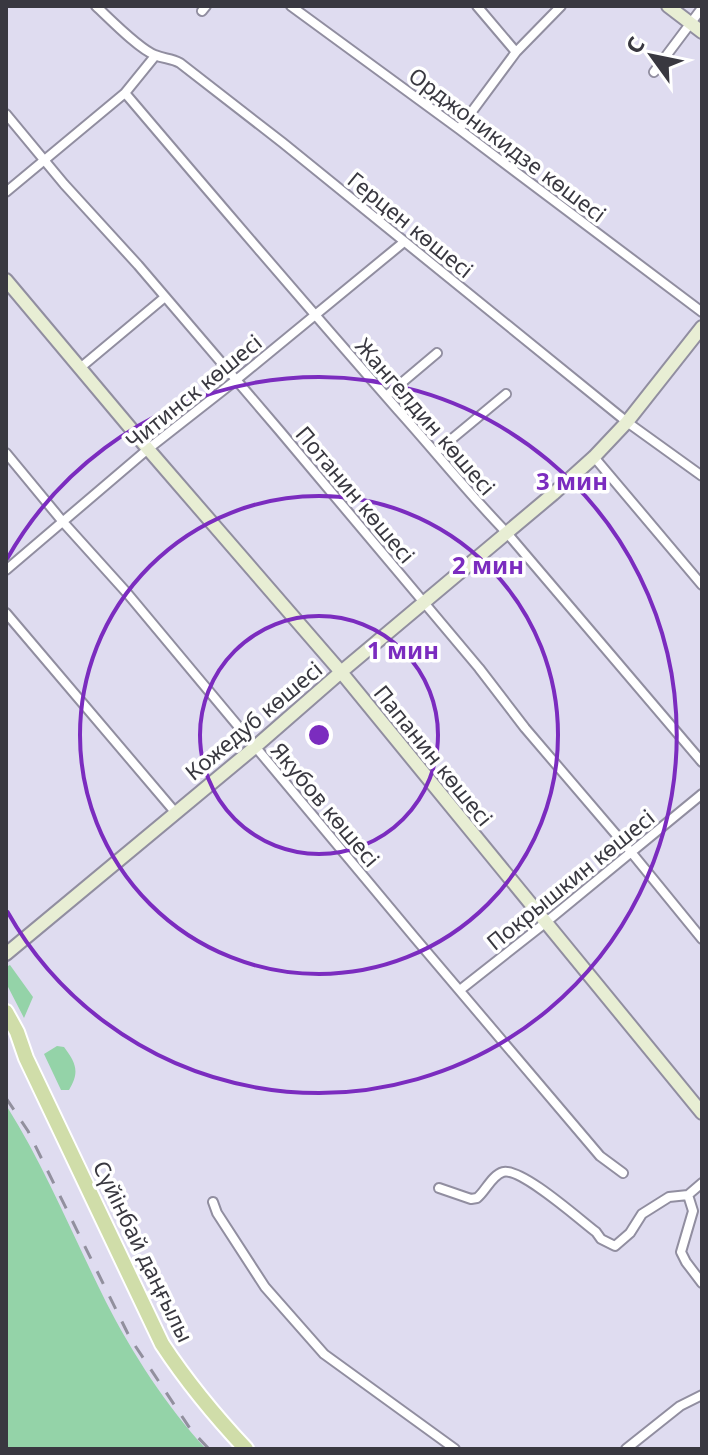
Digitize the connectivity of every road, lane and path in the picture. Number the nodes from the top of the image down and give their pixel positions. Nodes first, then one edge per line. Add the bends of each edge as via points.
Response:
1 (96, 6) edge
2 (291, 6) edge
3 (477, 6) edge
4 (561, 6) edge
5 (668, 6) edge
6 (702, 8) edge
7 (691, 23) junction
8 (702, 32) edge
9 (516, 52) junction
10 (155, 56) junction
11 (654, 72) dead end
12 (125, 93) junction
13 (6, 114) edge
14 (459, 129) junction
15 (44, 159) junction
16 (6, 192) edge
17 (404, 242) junction
18 (6, 280) edge
19 (165, 297) junction
20 (702, 312) edge
21 (315, 316) junction
22 (702, 327) edge
23 (437, 353) dead end
24 (80, 368) junction
25 (236, 380) junction
26 (506, 394) dead end
27 (386, 396) junction
28 (627, 422) junction
29 (148, 449) junction
30 (436, 452) junction
31 (6, 453) edge
32 (594, 457) junction
33 (702, 476) edge
34 (63, 522) junction
35 (507, 533) junction
36 (6, 570) edge
37 (702, 585) edge
38 (423, 603) junction
39 (6, 613) edge
40 (341, 672) junction
41 (255, 747) junction
42 (702, 762) edge
43 (702, 794) edge
44 (175, 812) junction
45 (631, 852) junction
46 (545, 923) junction
47 (702, 939) edge
48 (6, 954) edge
49 (460, 990) junction
50 (6, 1012) edge
51 (6, 1036) edge
52 (26, 1058) junction
53 (702, 1113) edge
54 (623, 1173) dead end
55 (702, 1183) edge
56 (439, 1188) dead end
57 (688, 1195) junction
58 (213, 1202) dead end
59 (702, 1283) edge
60 (702, 1395) edge
61 (246, 1449) edge
62 (455, 1449) edge
63 (626, 1449) edge

1 - 10 street, Герцен көшесі
2 - 14 street, Орджоникидзе көшесі
3 - 9 street
4 - 9 street
5 - 7 main road
6 - 7 street
7 - 8 main road
7 - 11 street
9 - 14 street
10 - 12 street
10 - 17 street, Герцен көшесі via 180,63
12 - 15 street
12 - 21 street, Жангелдин көшесі
13 - 15 street, Потанин көшесі
14 - 20 street, Орджоникидзе көшесі
15 - 16 street
15 - 19 street, Потанин көшесі
17 - 21 street, Читинск көшесі
17 - 28 street, Герцен көшесі
18 - 24 main road, Папанин көшесі
19 - 24 street
19 - 25 street, Потанин көшесі
21 - 25 street, Читинск көшесі
21 - 27 street, Жангелдин көшесі
22 - 28 main road, Кожедуб көшесі
23 - 27 street
24 - 29 main road, Папанин көшесі
25 - 29 street, Читинск көшесі
25 - 38 street, Потанин көшесі
26 - 30 street
27 - 30 street, Жангелдин көшесі
28 - 32 main road, Кожедуб көшесі
28 - 33 street, Герцен көшесі
29 - 34 street, Читинск көшесі
29 - 40 main road, Папанин көшесі
30 - 35 street, Жангелдин көшесі
31 - 34 street, Якубов көшесі
32 - 35 main road, Кожедуб көшесі
32 - 37 street
34 - 36 street, Читинск көшесі
34 - 41 street, Якубов көшесі
35 - 38 main road, Кожедуб көшесі
35 - 42 street, Жангелдин көшесі
38 - 40 main road, Кожедуб көшесі
38 - 45 street, Потанин көшесі
39 - 44 street
40 - 41 main road, Кожедуб көшесі
40 - 46 main road, Папанин көшесі
41 - 44 main road, Кожедуб көшесі
41 - 49 street, Якубов көшесі
43 - 45 street, Покрышкин көшесі
44 - 48 main road, Кожедуб көшесі
45 - 46 street, Покрышкин көшесі
45 - 47 street, Потанин көшесі
46 - 49 street, Покрышкин көшесі
46 - 53 main road, Папанин көшесі
49 - 54 street, Якубов көшесі via 600,1156
50 - 52 main road, Сүйінбай даңғылы
51 - 52 main road, Сүйінбай даңғылы
52 - 61 main road, Сүйінбай даңғылы via 162,1344
55 - 57 street
56 - 57 street via 477,1198 497,1175 511,1172 538,1186 615,1246 642,1214 669,1197
57 - 59 street via 693,1211 681,1252
58 - 62 street via 265,1287 324,1354
60 - 63 street

